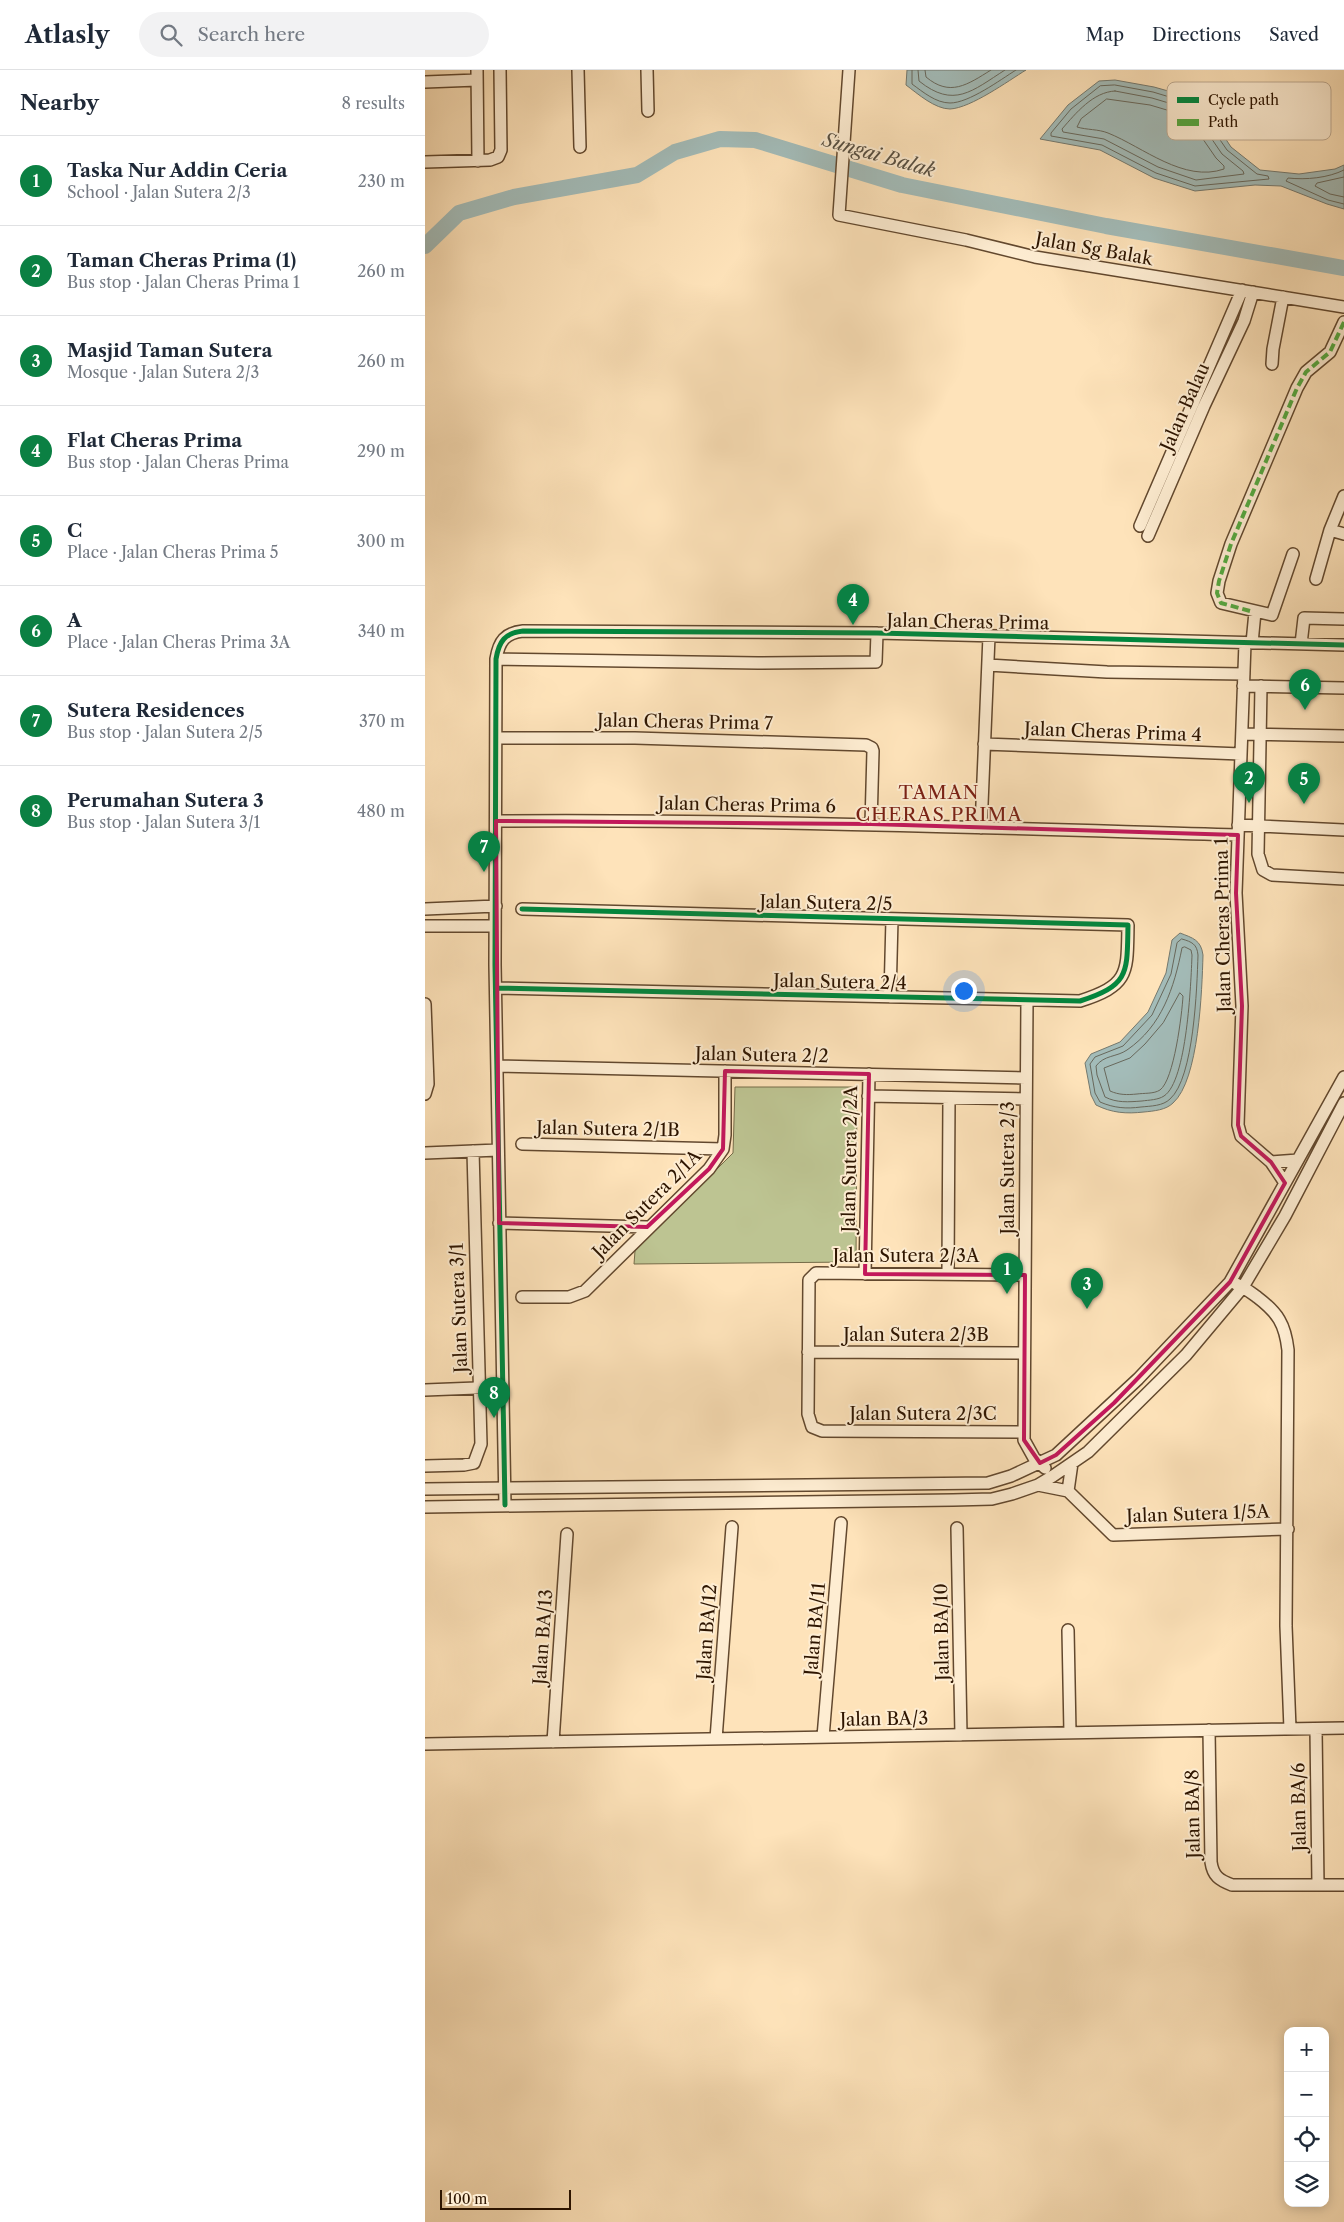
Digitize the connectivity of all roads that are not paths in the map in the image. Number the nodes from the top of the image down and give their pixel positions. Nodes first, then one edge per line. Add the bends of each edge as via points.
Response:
1 (500, 70) edge
2 (578, 70) edge
3 (647, 70) edge
4 (849, 70) edge
5 (477, 75) edge
6 (425, 82) edge
7 (648, 111) dead end
8 (580, 147) dead end
9 (479, 161) junction
10 (425, 162) edge
11 (1248, 291) junction
12 (1283, 297) junction
13 (1344, 306) edge
14 (1344, 322) edge
15 (1272, 364) dead end
16 (1344, 496) edge
17 (1140, 526) dead end
18 (1330, 530) junction
19 (1344, 534) edge
20 (1148, 536) dead end
21 (1293, 554) dead end
22 (1315, 579) dead end
23 (1255, 614) junction
24 (1344, 619) edge
25 (877, 633) junction
26 (1302, 634) junction
27 (989, 636) junction
28 (1250, 640) junction
29 (1344, 645) edge
30 (496, 659) junction
31 (988, 665) junction
32 (1244, 674) junction
33 (1243, 686) junction
34 (1261, 686) junction
35 (1344, 688) edge
36 (1242, 734) junction
37 (1261, 734) junction
38 (1344, 736) edge
39 (496, 738) junction
40 (984, 744) junction
41 (1241, 754) junction
42 (496, 820) junction
43 (871, 824) junction
44 (1260, 826) junction
45 (981, 828) junction
46 (1238, 830) junction
47 (1344, 830) edge
48 (1344, 879) edge
49 (495, 906) junction
50 (425, 909) edge
51 (522, 909) dead end
52 (892, 919) junction
53 (1128, 925) joint
54 (425, 926) edge
55 (495, 926) junction
56 (496, 988) junction
57 (890, 997) junction
58 (1027, 1000) junction
59 (425, 1004) edge
60 (425, 1030) edge
61 (497, 1066) junction
62 (725, 1071) junction
63 (869, 1074) junction
64 (1344, 1077) edge
65 (1026, 1078) junction
66 (426, 1094) edge
67 (868, 1096) junction
68 (949, 1098) junction
69 (1026, 1099) junction
70 (1344, 1103) edge
71 (522, 1144) dead end
72 (723, 1149) junction
73 (498, 1150) junction
74 (473, 1151) junction
75 (425, 1153) edge
76 (1298, 1160) junction
77 (1271, 1162) junction
78 (1285, 1183) junction
79 (499, 1223) junction
80 (647, 1227) junction
81 (865, 1274) junction
82 (948, 1274) junction
83 (1025, 1275) junction
84 (1230, 1282) junction
85 (1243, 1287) junction
86 (522, 1297) dead end
87 (809, 1352) junction
88 (1024, 1353) junction
89 (502, 1387) junction
90 (479, 1388) junction
91 (425, 1390) edge
92 (1024, 1432) junction
93 (1040, 1463) junction
94 (1071, 1463) junction
95 (425, 1466) edge
96 (1053, 1476) junction
97 (1038, 1485) junction
98 (504, 1487) junction
99 (425, 1489) edge
100 (1068, 1491) junction
101 (505, 1505) junction
102 (425, 1507) edge
103 (841, 1523) dead end
104 (732, 1527) dead end
105 (957, 1528) dead end
106 (1287, 1529) junction
107 (567, 1534) dead end
108 (1068, 1630) dead end
109 (1316, 1728) junction
110 (1344, 1728) edge
111 (1290, 1729) junction
112 (1209, 1730) junction
113 (1069, 1733) junction
114 (961, 1735) junction
115 (823, 1737) junction
116 (716, 1739) junction
117 (553, 1742) junction
118 (425, 1744) edge
119 (1318, 1885) junction
120 (1344, 1885) edge

1 - 9 street via 501,150 498,157
2 - 8 street
3 - 7 street
4 - 11 street, Jalan Sg Balak via 839,215 1035,257
5 - 6 street
5 - 9 street
9 - 10 street
11 - 12 street, Jalan Sg Balak
11 - 17 street
11 - 20 street, Jalan Balau via 1244,321
12 - 13 street, Jalan Sg Balak
12 - 15 street
14 - 23 street via 1330,352 1306,372 1297,388 1231,544 1219,581 1217,593 1221,603
16 - 18 street
18 - 19 street
18 - 22 street
21 - 23 street via 1272,615
23 - 28 street, Jalan Cheras Prima 1
24 - 26 street via 1304,618
25 - 27 street, Jalan Cheras Prima
25 - 30 street, Jalan Cheras Prima via 523,631 511,632 503,639
25 - 30 street via 876,662
26 - 28 street, Jalan Cheras Prima
26 - 29 street, Jalan Cheras Prima
27 - 28 street, Jalan Cheras Prima
27 - 31 street
28 - 32 street, Jalan Cheras Prima 1
30 - 39 street
31 - 32 street via 1107,672
31 - 40 street
32 - 33 street, Jalan Cheras Prima 1
33 - 34 street
33 - 36 street, Jalan Cheras Prima 1
34 - 35 street
34 - 37 street
36 - 37 street
36 - 41 street, Jalan Cheras Prima 1
37 - 38 street
37 - 44 street
39 - 42 street
39 - 43 street, Jalan Cheras Prima 7 via 747,740 867,745 872,748
40 - 41 street, Jalan Cheras Prima 4
40 - 45 street
41 - 46 street, Jalan Cheras Prima 1
42 - 43 street, Jalan Cheras Prima 6
42 - 49 street
43 - 45 street, Jalan Cheras Prima 6
44 - 46 street, Jalan Cheras Prima 6
44 - 47 street, Jalan Cheras Prima 6
44 - 48 street via 1258,854 1263,870 1272,875
45 - 46 street, Jalan Cheras Prima 6
46 - 77 street, Jalan Cheras Prima 1 via 1236,893 1242,1006 1238,1125 1241,1136
49 - 50 street
49 - 55 street
51 - 52 street, Jalan Sutera 2/5
52 - 53 street, Jalan Sutera 2/5
52 - 57 street
53 - 58 street, Jalan Sutera 2/4 via 1127,962 1123,976 1115,986 1080,1001
54 - 55 street
55 - 56 street
56 - 57 street, Jalan Sutera 2/4
56 - 61 street
57 - 58 street, Jalan Sutera 2/4
58 - 65 street, Jalan Sutera 2/3
59 - 60 street
60 - 66 street
61 - 62 street, Jalan Sutera 2/2
61 - 73 street
62 - 63 street, Jalan Sutera 2/2
62 - 72 street, Jalan Sutera 2/1A
63 - 65 street, Jalan Sutera 2/2
63 - 67 street, Jalan Sutera 2/2A
64 - 76 street
65 - 69 street, Jalan Sutera 2/3
67 - 68 street
67 - 81 street, Jalan Sutera 2/2A
68 - 69 street
68 - 82 street
69 - 83 street, Jalan Sutera 2/3
70 - 85 street via 1285,1216
71 - 72 street, Jalan Sutera 2/1B
72 - 80 street, Jalan Sutera 2/1A via 709,1169
73 - 74 street
73 - 79 street
74 - 75 street
74 - 90 street, Jalan Sutera 3/1
76 - 77 street
76 - 78 street
77 - 78 street, Jalan Cheras Prima 1
78 - 84 street
79 - 80 street
79 - 89 street
80 - 86 street, Jalan Sutera 2/1A via 585,1291 577,1295
81 - 82 street, Jalan Sutera 2/3A
81 - 87 street, Jalan Sutera 2/3A via 816,1273 809,1280
82 - 83 street, Jalan Sutera 2/3A
83 - 88 street, Jalan Sutera 2/3
84 - 85 street
84 - 93 street via 1114,1404 1057,1455
85 - 94 street via 1186,1355 1088,1452
85 - 106 street via 1272,1309 1286,1335 1289,1370
87 - 88 street, Jalan Sutera 2/3B
87 - 92 street, Jalan Sutera 2/3C via 808,1414 812,1426 823,1431
88 - 92 street, Jalan Sutera 2/3
89 - 90 street
89 - 98 street
90 - 91 street
90 - 95 street, Jalan Sutera 3/1 via 481,1444 474,1463
92 - 93 street, Jalan Sutera 2/3 via 1027,1448
93 - 96 street, Jalan Sutera 2/3
93 - 98 street via 988,1482
94 - 96 street
94 - 100 street
96 - 97 street
97 - 100 street
97 - 101 street via 992,1499
98 - 99 street
98 - 101 street
100 - 106 street, Jalan Sutera 1/5A via 1113,1535
101 - 102 street
103 - 115 street, Jalan BA/11
104 - 116 street, Jalan BA/12
105 - 114 street, Jalan BA/10
106 - 111 street
107 - 117 street, Jalan BA/13
108 - 113 street
109 - 110 street, Jalan BA/3
109 - 111 street, Jalan BA/3
109 - 119 street, Jalan BA/6
111 - 112 street, Jalan BA/3
112 - 113 street, Jalan BA/3
112 - 119 street, Jalan BA/8 via 1213,1873 1232,1885
113 - 114 street, Jalan BA/3
114 - 115 street, Jalan BA/3
115 - 116 street, Jalan BA/3
116 - 117 street, Jalan BA/3
117 - 118 street, Jalan BA/3
119 - 120 street

